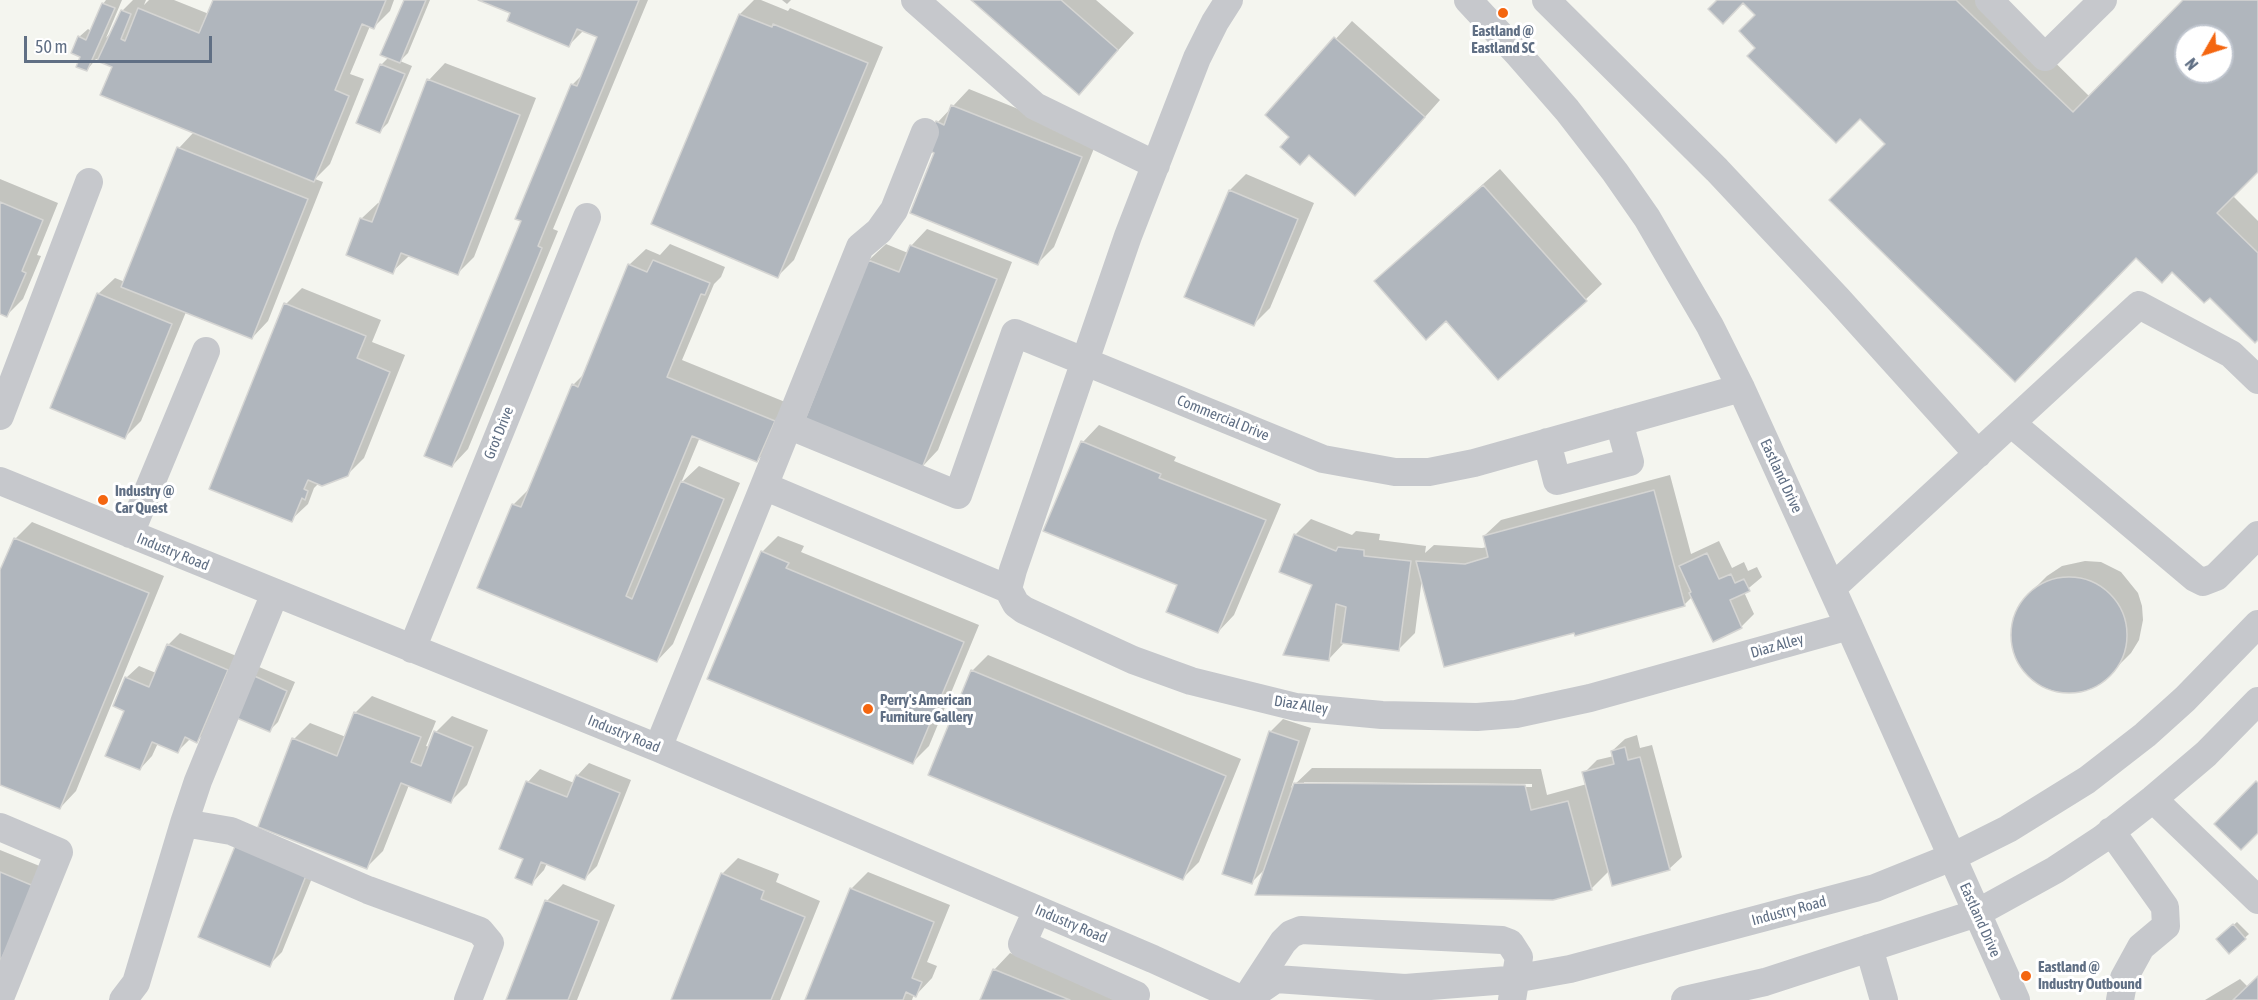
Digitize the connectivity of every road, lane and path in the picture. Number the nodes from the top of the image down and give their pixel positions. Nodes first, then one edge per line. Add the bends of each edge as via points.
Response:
1 (915, 0) edge
2 (1229, 0) edge
3 (1468, 0) edge
4 (1546, 0) edge
5 (1989, 0) edge
6 (2094, 3) edge
7 (925, 132) dead end
8 (1156, 165) junction
9 (89, 182) dead end
10 (587, 217) dead end
11 (206, 351) dead end
12 (1086, 363) junction
13 (2258, 380) edge
14 (1740, 388) junction
15 (0, 416) edge
16 (1620, 422) junction
17 (2011, 423) junction
18 (788, 425) junction
19 (1547, 442) junction
20 (1978, 454) junction
21 (0, 481) edge
22 (764, 486) junction
23 (130, 534) junction
24 (2258, 535) edge
25 (1832, 588) junction
26 (1008, 589) junction
27 (275, 594) junction
28 (2258, 624) edge
29 (1849, 626) junction
30 (412, 649) junction
31 (2258, 701) edge
32 (658, 748) junction
33 (2153, 799) junction
34 (184, 823) junction
35 (0, 827) edge
36 (2111, 831) junction
37 (1952, 857) junction
38 (2258, 900) edge
39 (1037, 910) junction
40 (1977, 913) junction
41 (1869, 948) junction
42 (1153, 959) junction
43 (1514, 989) edge
44 (136, 994) edge
45 (0, 998) edge
46 (1135, 998) edge
47 (468, 1000) edge
48 (1244, 1000) edge
49 (1685, 1000) edge
50 (1884, 1000) edge
51 (2016, 1000) edge
52 (2120, 1000) edge

1 - 8 street via 1035,106
2 - 8 street via 1197,58
3 - 14 street, Eastland Drive via 1567,110 1640,209 1710,326
4 - 20 street via 1717,171
5 - 6 street via 2045,57
7 - 18 street via 894,210 879,231 860,247
8 - 12 street
9 - 15 street
10 - 30 street, Grot Drive
11 - 23 street
12 - 18 street, Commercial Drive via 1015,333 957,495
12 - 19 street, Commercial Drive via 1323,459 1365,467 1428,472
12 - 26 street
13 - 17 street via 2231,354 2139,305
14 - 16 street, Commercial Drive
14 - 25 street, Eastland Drive
16 - 19 street, Commercial Drive
16 - 19 street via 1630,462 1557,481
17 - 20 street
17 - 24 street via 2195,579 2204,582 2216,578
18 - 22 street
20 - 25 street
21 - 23 street, Industry Road
22 - 26 street
22 - 32 street
23 - 27 street, Industry Road
25 - 29 street, Eastland Drive
26 - 29 street, Diaz Alley via 1024,610 1133,660 1191,681 1296,707 1382,715 1516,714 1590,698
27 - 30 street, Industry Road
27 - 34 street
28 - 37 street, Industry Road via 2186,699 2087,780 2008,829
29 - 37 street, Eastland Drive
30 - 32 street, Industry Road
31 - 33 street via 2206,754
32 - 39 street, Industry Road
33 - 36 street
33 - 38 street
34 - 44 street
34 - 47 street via 231,831 368,890 480,931 490,942
35 - 45 street via 59,852
36 - 40 street via 2055,870
36 - 52 street via 2165,907 2166,927 2141,947 2124,978
37 - 40 street, Eastland Drive
37 - 43 street, Industry Road via 1875,888 1581,966
39 - 42 street, Industry Road
39 - 46 street via 1022,944
40 - 41 street
40 - 51 street, Eastland Drive
41 - 49 street via 1765,981
41 - 50 street
42 - 46 street
42 - 48 street, Industry Road
43 - 48 street, Industry Road via 1454,985 1405,988 1276,979
43 - 48 street via 1519,957 1510,943 1502,940 1301,930 1291,933 1283,942

